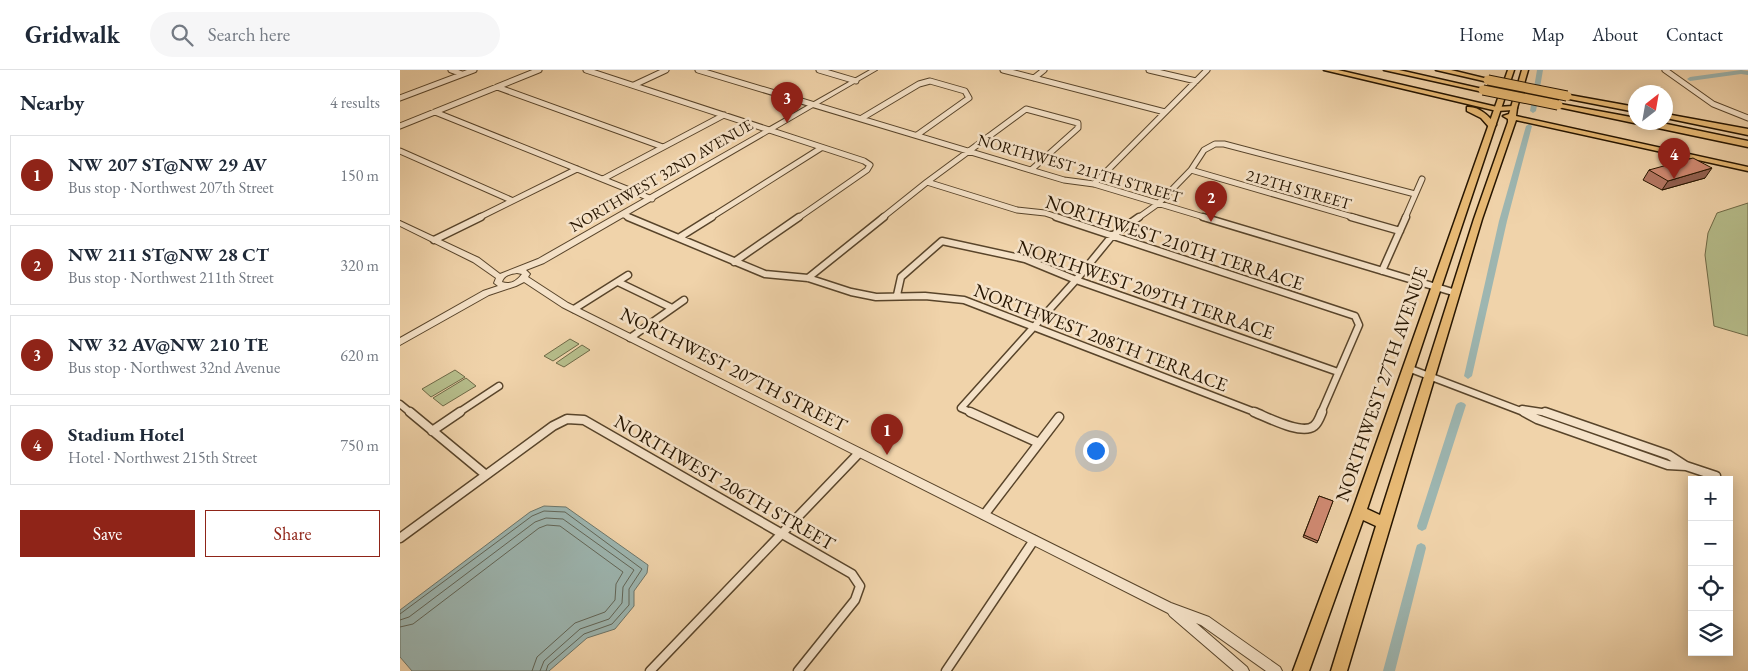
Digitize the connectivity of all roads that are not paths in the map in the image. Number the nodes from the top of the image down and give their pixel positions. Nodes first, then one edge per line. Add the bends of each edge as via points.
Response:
1 (452, 70) edge
2 (474, 70) edge
3 (539, 70) edge
4 (586, 70) edge
5 (666, 70) edge
6 (819, 70) edge
7 (874, 70) edge
8 (1003, 70) edge
9 (1044, 70) edge
10 (1149, 70) edge
11 (1207, 70) edge
12 (1328, 70) edge
13 (1388, 70) edge
14 (1416, 70) edge
15 (1440, 70) edge
16 (1510, 70) edge
17 (1525, 70) edge
18 (1665, 70) edge
19 (702, 71) edge
20 (462, 74) junction
21 (1034, 78) junction
22 (856, 80) junction
23 (1364, 80) junction
24 (1196, 81) junction
25 (634, 85) junction
26 (1485, 85) junction
27 (497, 87) junction
28 (401, 97) edge
29 (1562, 100) junction
30 (815, 105) junction
31 (1465, 108) junction
32 (1628, 109) edge
33 (1496, 111) junction
34 (435, 112) junction
35 (1165, 112) junction
36 (1513, 113) junction
37 (1628, 113) edge
38 (724, 115) junction
39 (1673, 117) edge
40 (862, 118) junction
41 (1748, 118) edge
42 (1628, 119) edge
43 (1673, 122) edge
44 (1492, 125) junction
45 (400, 126) edge
46 (1673, 128) edge
47 (770, 130) junction
48 (1748, 132) edge
49 (917, 135) junction
50 (1748, 138) edge
51 (1748, 144) edge
52 (663, 147) junction
53 (821, 148) junction
54 (400, 150) edge
55 (968, 151) junction
56 (1481, 153) junction
57 (1748, 164) edge
58 (577, 168) junction
59 (1497, 168) junction
60 (1748, 169) edge
61 (1031, 170) junction
62 (1191, 170) junction
63 (603, 179) junction
64 (1422, 179) dead end
65 (927, 182) junction
66 (1094, 184) junction
67 (1416, 194) junction
68 (652, 198) junction
69 (511, 200) junction
70 (1159, 203) junction
71 (1463, 207) junction
72 (624, 214) junction
73 (1478, 220) junction
74 (1457, 223) junction
75 (402, 226) edge
76 (1400, 231) junction
77 (1112, 236) junction
78 (680, 237) junction
79 (434, 240) junction
80 (476, 260) junction
81 (541, 261) junction
82 (734, 262) junction
83 (514, 271) junction
84 (1382, 271) junction
85 (628, 275) dead end
86 (525, 276) junction
87 (808, 278) junction
88 (499, 279) junction
89 (1076, 280) junction
90 (618, 282) junction
91 (509, 285) junction
92 (1436, 287) junction
93 (486, 293) junction
94 (1456, 293) junction
95 (897, 295) junction
96 (552, 298) junction
97 (684, 300) dead end
98 (672, 308) junction
99 (574, 309) junction
100 (1033, 328) junction
101 (630, 338) junction
102 (400, 342) edge
103 (1408, 368) junction
104 (1338, 372) junction
105 (1429, 376) junction
106 (499, 386) dead end
107 (400, 404) edge
108 (1059, 417) dead end
109 (432, 431) junction
110 (1039, 443) junction
111 (860, 453) junction
112 (486, 475) junction
113 (1716, 476) dead end
114 (1359, 512) junction
115 (984, 515) junction
116 (1384, 523) junction
117 (782, 534) junction
118 (400, 538) edge
119 (1034, 540) junction
120 (1168, 607) junction
121 (650, 671) edge
122 (798, 671) edge
123 (946, 671) edge
124 (1244, 671) edge
125 (1276, 671) edge
126 (1301, 671) edge
127 (1339, 671) edge

1 - 20 street
2 - 20 street
3 - 27 street
4 - 25 street
5 - 25 street
6 - 22 street
7 - 22 street, NORTHWEST 32ND AVENUE
8 - 21 street
9 - 21 street
10 - 24 street
11 - 24 street
12 - 23 highway
13 - 26 highway
14 - 26 highway
15 - 26 highway
16 - 33 main road, NORTHWEST 27TH AVENUE
17 - 36 main road
18 - 41 street via 1713,104
19 - 30 street, NORTHWEST 211TH STREET
20 - 28 street
21 - 35 street
22 - 30 street, NORTHWEST 32ND AVENUE
23 - 31 highway
23 - 33 highway
24 - 35 street
25 - 38 street
26 - 29 highway, bridge
26 - 29 highway, bridge
27 - 34 street
27 - 52 street
29 - 32 highway
29 - 37 highway
29 - 42 highway
30 - 40 street, NORTHWEST 211TH STREET
30 - 47 street, NORTHWEST 32ND AVENUE
31 - 33 highway
31 - 44 highway via 1484,116
33 - 36 highway
33 - 44 main road, NORTHWEST 27TH AVENUE
34 - 45 street
34 - 58 street
35 - 66 street
36 - 57 main road
36 - 59 main road
36 - 60 main road
38 - 47 street
38 - 52 street
39 - 48 highway
40 - 49 street, NORTHWEST 211TH STREET
40 - 49 street via 919,84 930,82 965,91 969,98
43 - 50 highway
44 - 56 main road, NORTHWEST 27TH AVENUE
46 - 51 highway
47 - 53 street
47 - 68 street, NORTHWEST 32ND AVENUE
49 - 55 street, NORTHWEST 211TH STREET
52 - 63 street
53 - 78 street
53 - 82 street via 870,165
54 - 69 street
55 - 61 street, NORTHWEST 211TH STREET
55 - 61 street via 1026,110 1078,123 1078,128
55 - 65 street
56 - 59 main road via 1494,160
56 - 71 main road, NORTHWEST 27TH AVENUE
58 - 63 street
58 - 69 street
59 - 73 main road
61 - 66 street, NORTHWEST 211TH STREET via 1064,180
62 - 67 street via 1204,150 1215,144
62 - 70 street
62 - 76 street, 212TH STREET
63 - 68 street
64 - 67 street
65 - 77 street, NORTHWEST 210TH TERRACE via 1017,210 1045,213
65 - 87 street
66 - 70 street, NORTHWEST 211TH STREET
67 - 76 street
68 - 72 street, NORTHWEST 32ND AVENUE
69 - 79 street
70 - 77 street
70 - 84 street, NORTHWEST 211TH STREET
71 - 73 main road
71 - 74 main road, NORTHWEST 27TH AVENUE
72 - 78 street, NORTHWEST 208TH TERRACE
72 - 81 street, NORTHWEST 32ND AVENUE
73 - 74 main road
73 - 94 main road
74 - 92 main road, NORTHWEST 27TH AVENUE
75 - 79 street
76 - 84 street
77 - 89 street
77 - 104 street, NORTHWEST 210TH TERRACE via 1355,316 1359,325
78 - 82 street, NORTHWEST 208TH TERRACE
79 - 80 street
80 - 83 street
80 - 88 street
81 - 83 street, NORTHWEST 32ND AVENUE
81 - 86 street, NORTHWEST 32ND AVENUE
82 - 87 street, NORTHWEST 208TH TERRACE via 766,274
83 - 86 street, NORTHWEST 207TH STREET via 523,271
83 - 88 street, NORTHWEST 32ND AVENUE
84 - 92 street, NORTHWEST 211TH STREET
85 - 90 street
86 - 91 street, NORTHWEST 32ND AVENUE
86 - 96 street, NORTHWEST 207TH STREET
87 - 95 street, NORTHWEST 208TH TERRACE via 876,297
88 - 91 street, NORTHWEST 207TH STREET via 499,285
88 - 93 street
89 - 95 street, NORTHWEST 209TH TERRACE via 1025,259 942,241 901,277
89 - 100 street
89 - 104 street, NORTHWEST 209TH TERRACE
90 - 98 street
90 - 99 street
91 - 93 street
91 - 96 street, NORTHWEST 207TH STREET
92 - 94 street, NORTHWEST 211TH STREET
92 - 103 main road, NORTHWEST 27TH AVENUE
93 - 102 street
94 - 105 main road
95 - 100 street, NORTHWEST 208TH TERRACE via 964,300
96 - 99 street, NORTHWEST 207TH STREET
97 - 98 street
98 - 101 street
99 - 101 street, NORTHWEST 207TH STREET
100 - 104 street, NORTHWEST 208TH TERRACE via 1295,428 1308,430 1316,425
100 - 110 street via 960,408
101 - 111 street, NORTHWEST 207TH STREET
103 - 105 street
103 - 114 main road, NORTHWEST 27TH AVENUE
105 - 113 street via 1517,408 1537,419 1668,464
105 - 116 main road
106 - 109 street
107 - 109 street
108 - 110 street
109 - 112 street
110 - 115 street
111 - 115 street, NORTHWEST 207TH STREET
111 - 117 street
112 - 117 street, NORTHWEST 206TH STREET via 553,426 567,419 584,420
112 - 118 street
114 - 116 main road
114 - 126 main road, NORTHWEST 27TH AVENUE
115 - 119 street, NORTHWEST 207TH STREET
116 - 127 main road
117 - 121 street
117 - 122 street, NORTHWEST 206TH STREET via 852,574 860,586 856,600
119 - 120 street, NORTHWEST 207TH STREET
119 - 123 street
120 - 124 street, NORTHWEST 207TH STREET
120 - 125 street, NORTHWEST 207TH STREET via 1205,621

